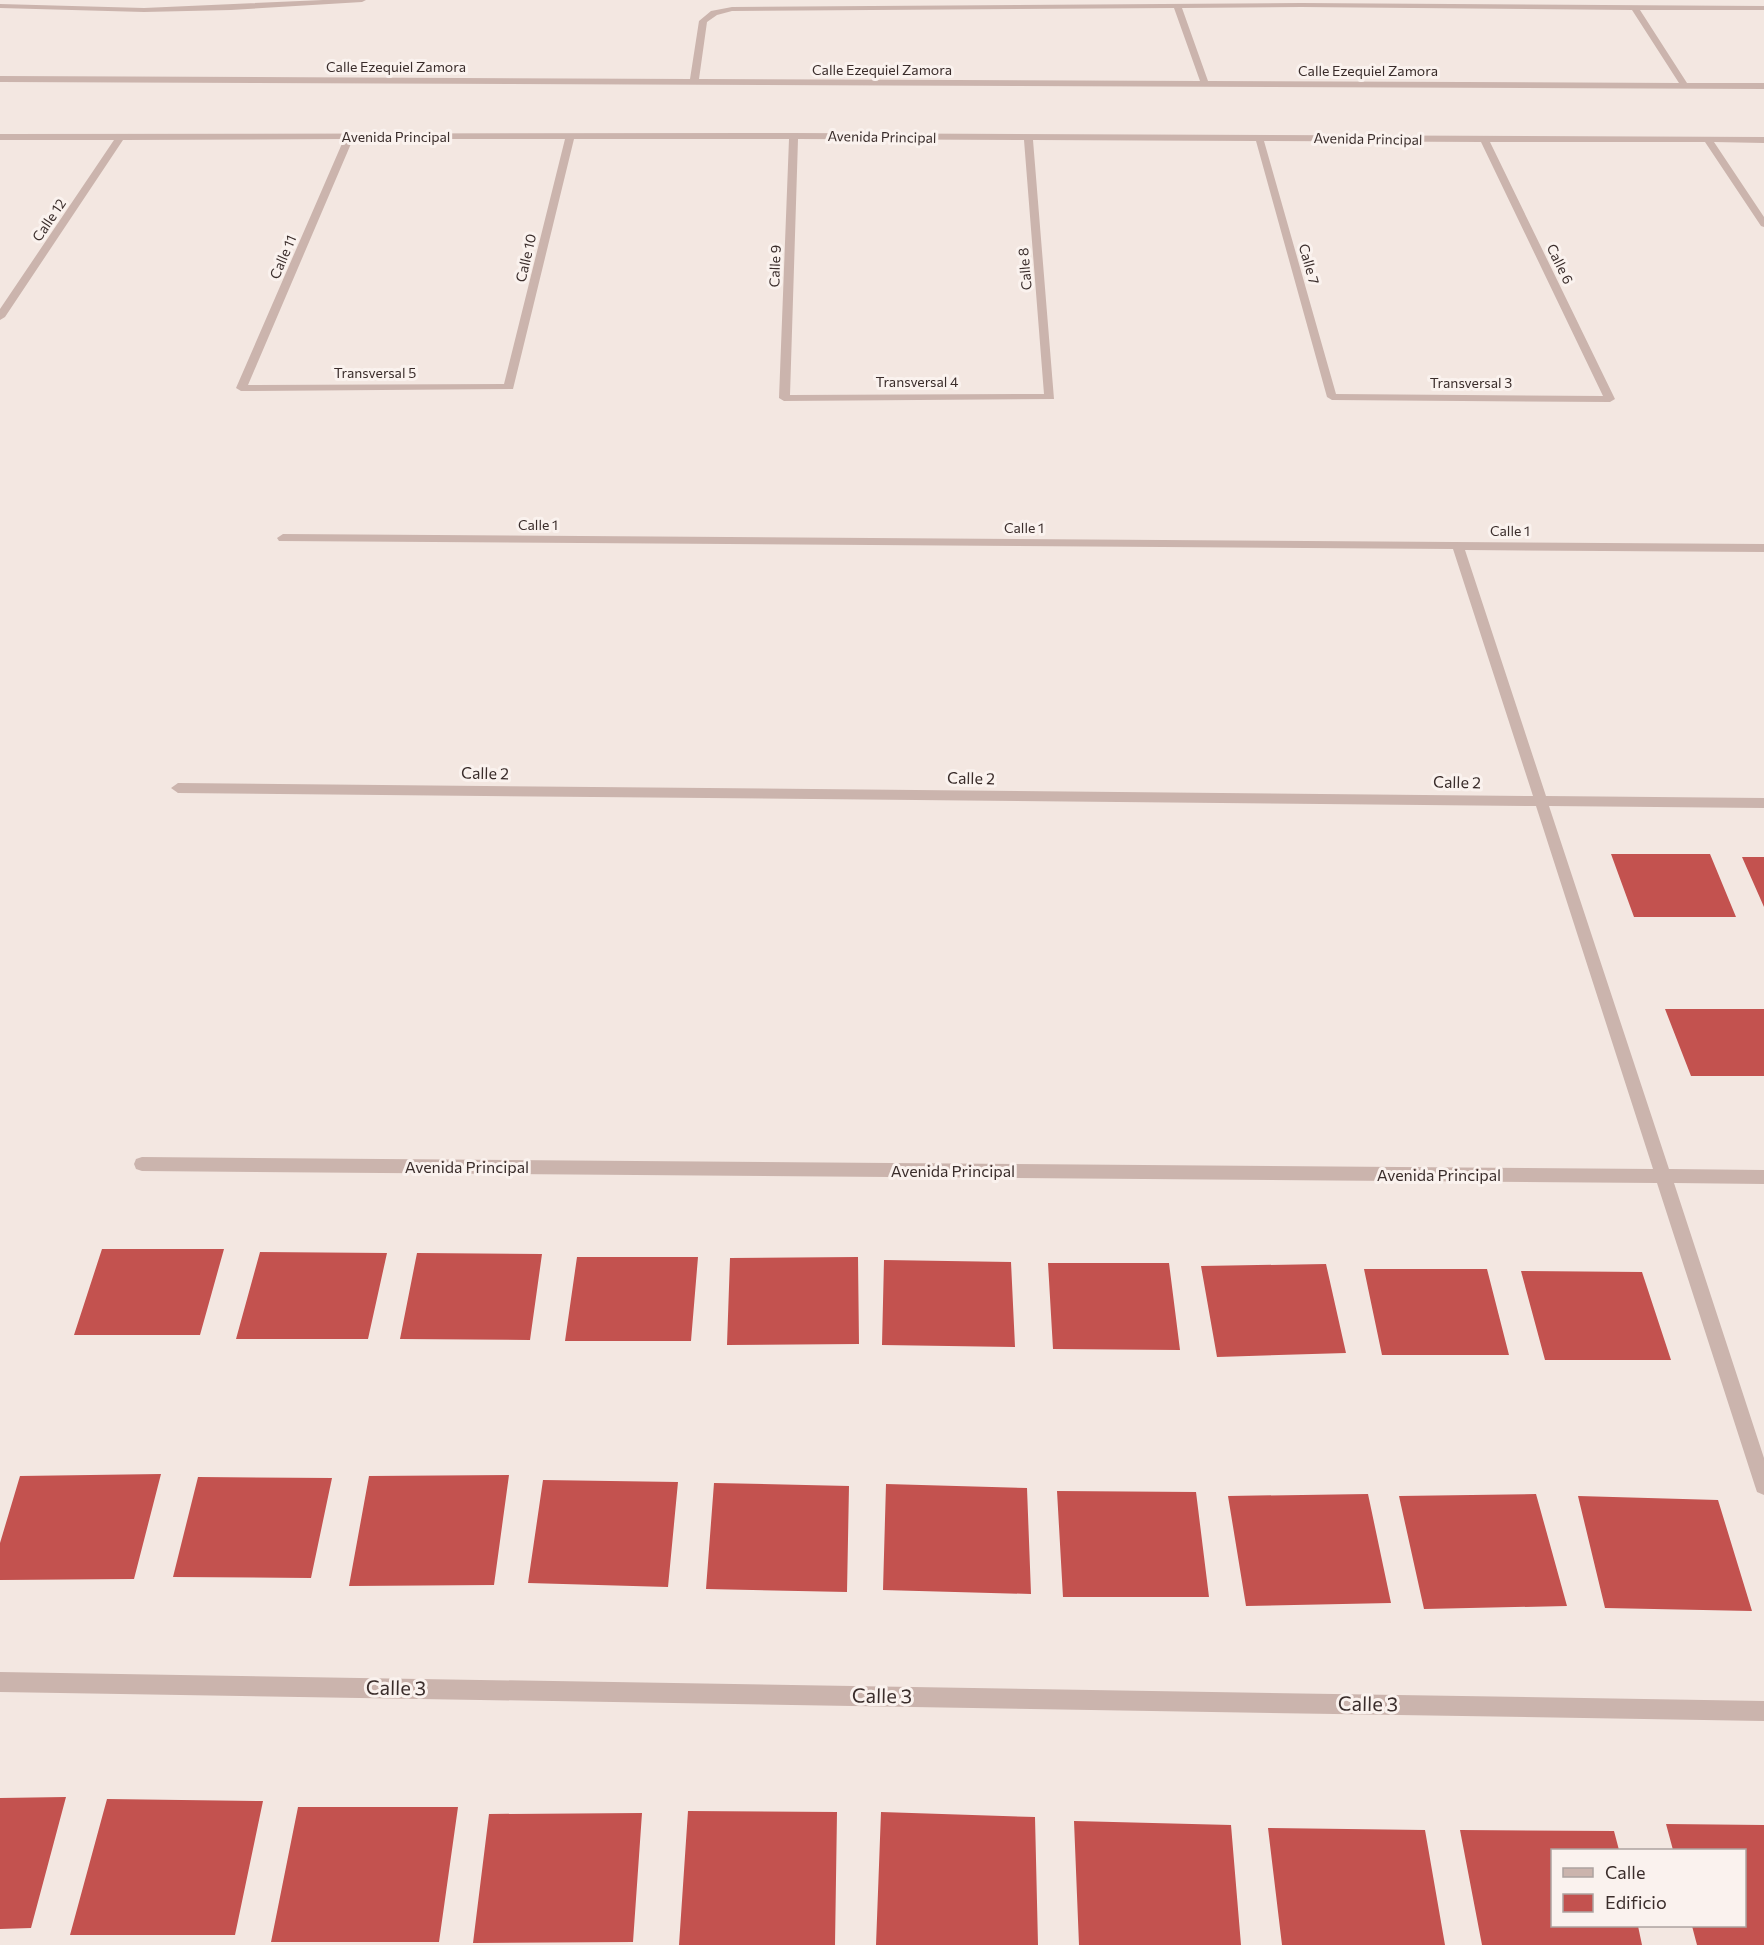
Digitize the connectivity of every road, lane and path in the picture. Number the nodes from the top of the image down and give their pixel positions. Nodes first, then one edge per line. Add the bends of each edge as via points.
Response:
1 (362, 0) edge
2 (17, 3) edge
3 (0, 6) edge
4 (1177, 6) junction
5 (1634, 7) junction
6 (1764, 8) edge
7 (0, 80) edge
8 (694, 82) junction
9 (1205, 84) junction
10 (1685, 86) junction
11 (1764, 86) edge
12 (570, 136) junction
13 (794, 136) junction
14 (0, 137) edge
15 (120, 137) junction
16 (349, 137) junction
17 (1259, 137) junction
18 (1028, 138) junction
19 (1485, 140) junction
20 (1708, 140) junction
21 (1764, 140) edge
22 (1764, 224) edge
23 (0, 317) edge
24 (509, 387) joint
25 (241, 388) joint
26 (1050, 397) joint
27 (1332, 397) joint
28 (784, 398) joint
29 (1610, 399) joint
30 (283, 538) dead end
31 (1458, 546) junction
32 (1764, 549) edge
33 (178, 788) dead end
34 (1541, 801) junction
35 (1764, 803) edge
36 (142, 1164) dead end
37 (1664, 1176) junction
38 (1764, 1177) edge
39 (1764, 1486) edge
40 (0, 1682) edge
41 (1764, 1711) edge

1 - 2 street via 155,10
2 - 3 street
4 - 5 street
4 - 8 street via 720,11 703,21
4 - 9 street
5 - 6 street
5 - 10 street
7 - 8 street, Calle Ezequiel Zamora
8 - 9 street, Calle Ezequiel Zamora
9 - 10 street, Calle Ezequiel Zamora
10 - 11 street, Calle Ezequiel Zamora
12 - 13 street, Avenida Principal
12 - 16 street, Avenida Principal
12 - 24 street, Calle 10
13 - 18 street, Avenida Principal
13 - 28 street, Calle 9
14 - 15 street, Avenida Principal
15 - 16 street, Avenida Principal
15 - 23 street, Calle 12
16 - 25 street, Calle 11
17 - 18 street, Avenida Principal
17 - 19 street, Avenida Principal
17 - 27 street, Calle 7
18 - 26 street, Calle 8
19 - 20 street, Avenida Principal
19 - 29 street, Calle 6
20 - 21 street, Avenida Principal
20 - 22 street
24 - 25 street, Transversal 5
26 - 28 street, Transversal 4
27 - 29 street, Transversal 3
30 - 31 street, Calle 1
31 - 32 street, Calle 1
31 - 34 street
33 - 34 street, Calle 2
34 - 35 street, Calle 2
34 - 37 street
36 - 37 street, Avenida Principal
37 - 38 street, Avenida Principal
37 - 39 street
40 - 41 street, Calle 3

